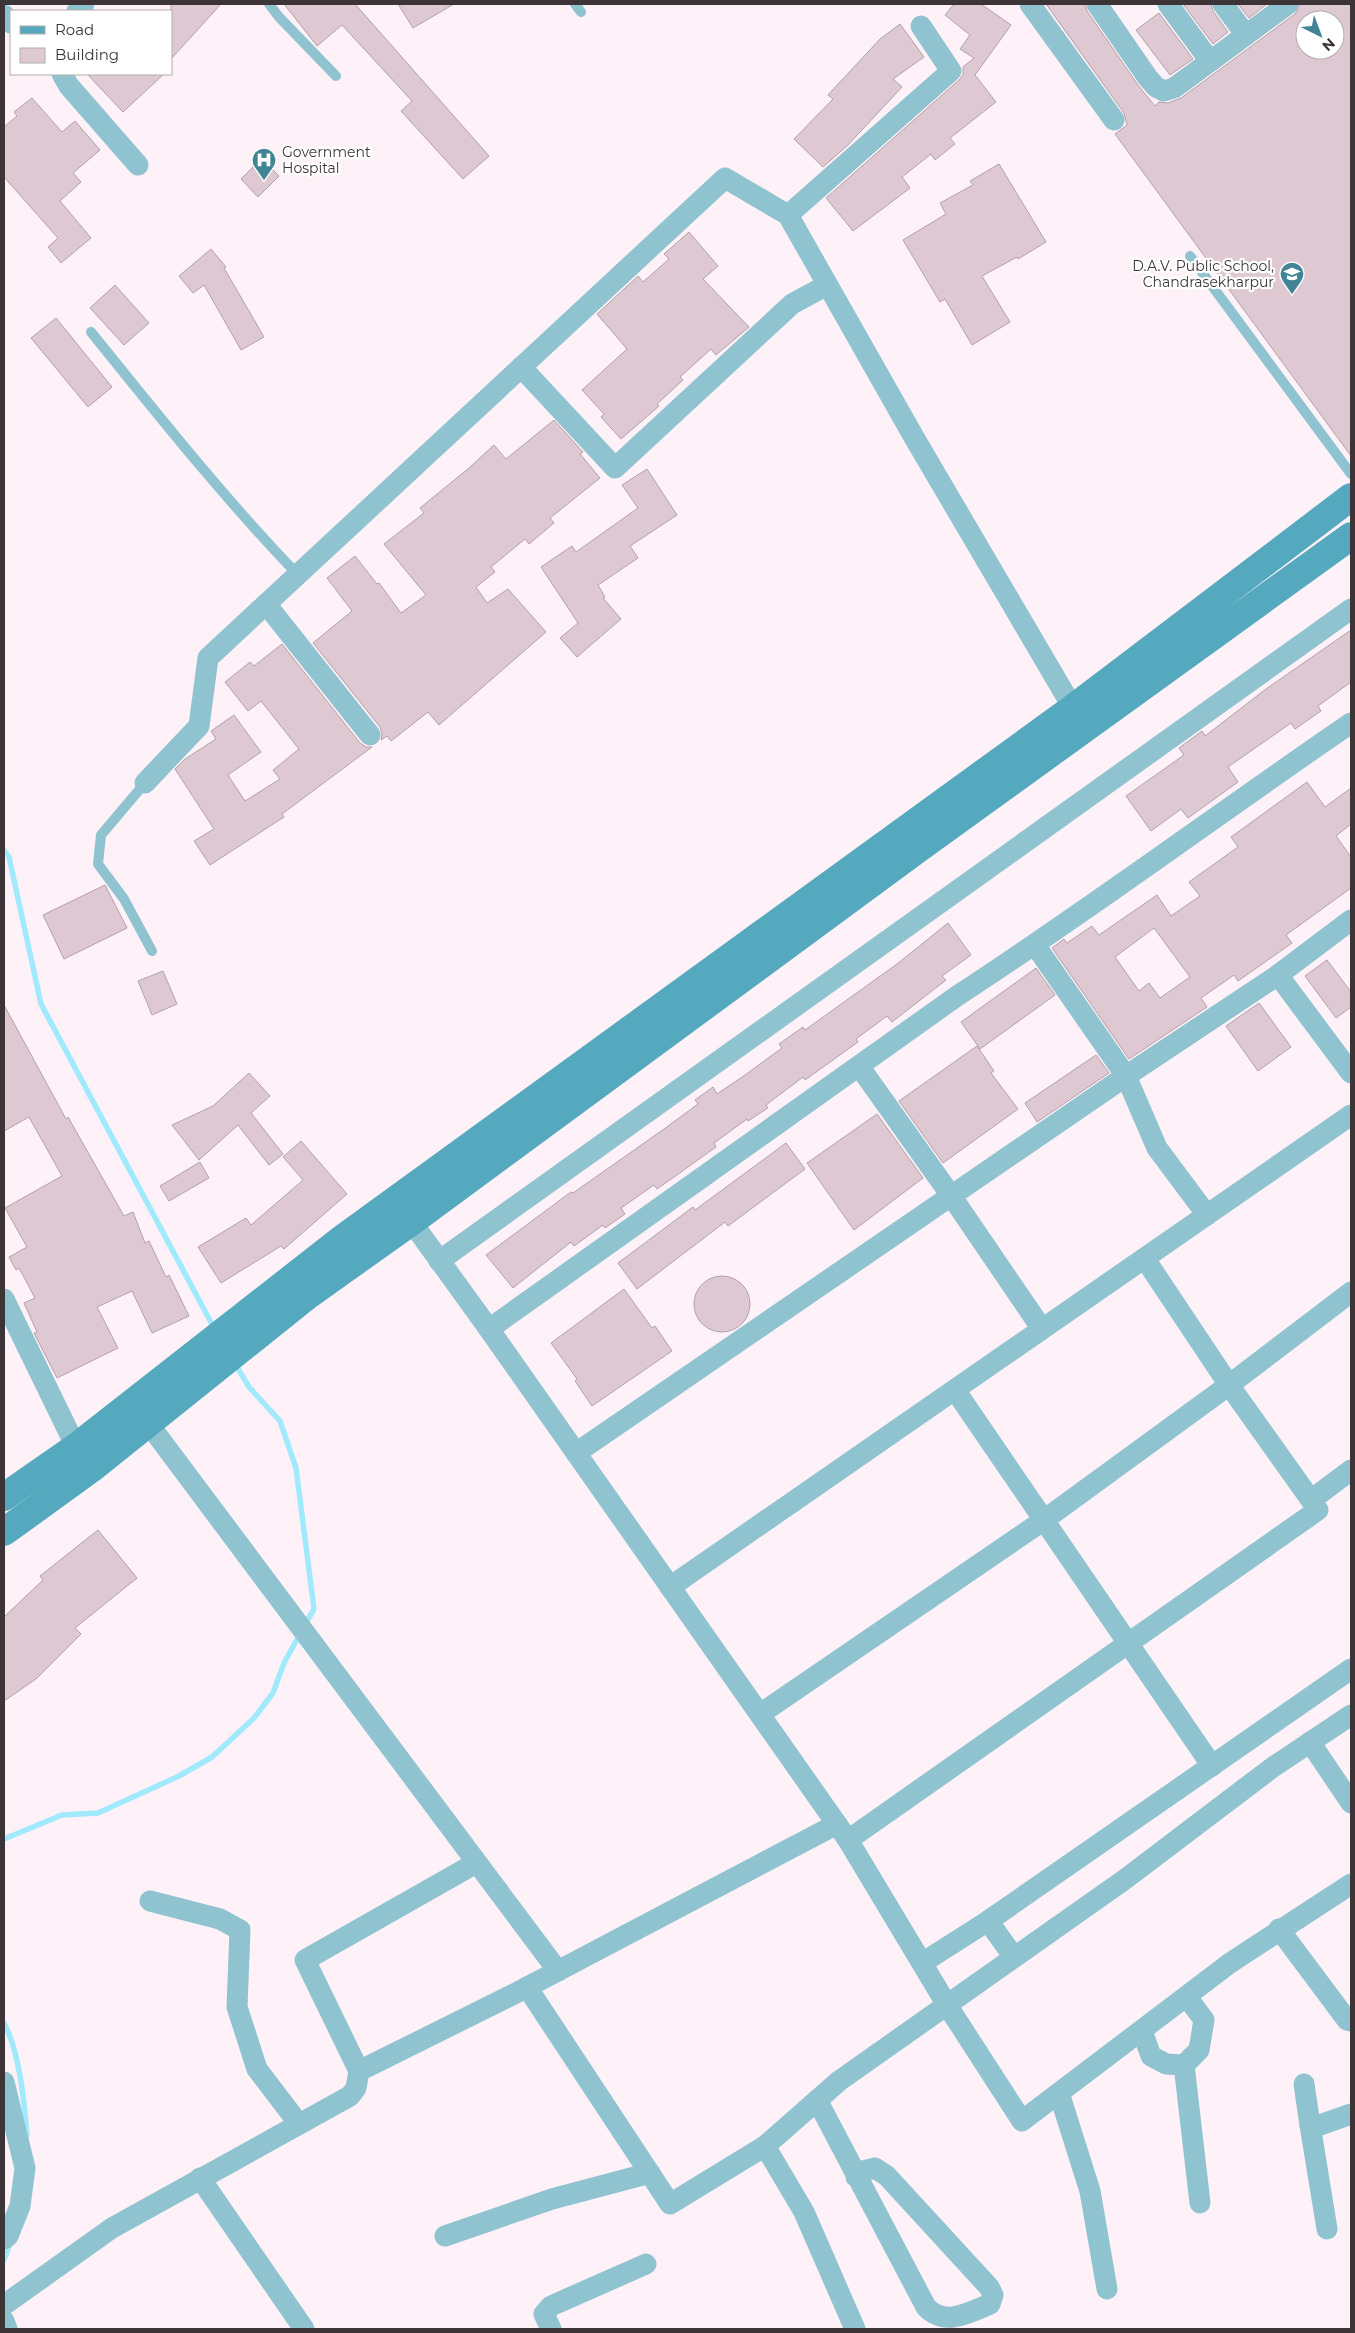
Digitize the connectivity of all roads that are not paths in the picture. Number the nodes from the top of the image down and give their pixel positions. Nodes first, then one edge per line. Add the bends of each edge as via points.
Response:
1 (269, 4) edge
2 (1030, 4) edge
3 (1097, 4) edge
4 (1168, 4) edge
5 (1223, 4) edge
6 (1285, 5) edge
7 (921, 26) dead end
8 (1246, 35) junction
9 (1210, 61) junction
10 (63, 75) edge
11 (336, 76) dead end
12 (1114, 120) dead end
13 (138, 165) dead end
14 (788, 215) junction
15 (1190, 256) dead end
16 (827, 285) junction
17 (91, 332) dead end
18 (521, 367) junction
19 (1351, 474) edge
20 (1351, 497) edge
21 (1351, 536) edge
22 (298, 575) junction
23 (266, 604) junction
24 (1351, 609) edge
25 (1073, 708) junction
26 (1351, 723) edge
27 (370, 735) dead end
28 (146, 783) joint
29 (1351, 920) edge
30 (1036, 945) junction
31 (152, 951) dead end
32 (1278, 975) junction
33 (859, 1066) junction
34 (1351, 1073) edge
35 (1126, 1076) junction
36 (1351, 1116) edge
37 (952, 1197) junction
38 (395, 1200) junction
39 (1207, 1216) junction
40 (411, 1222) junction
41 (1145, 1259) junction
42 (439, 1261) junction
43 (1351, 1292) edge
44 (4, 1300) edge
45 (489, 1329) junction
46 (1042, 1329) junction
47 (1228, 1385) junction
48 (955, 1390) junction
49 (148, 1422) junction
50 (76, 1447) junction
51 (576, 1453) junction
52 (1351, 1470) edge
53 (4, 1497) edge
54 (1311, 1500) junction
55 (1044, 1520) junction
56 (4, 1532) edge
57 (670, 1587) junction
58 (1128, 1643) junction
59 (1351, 1669) edge
60 (760, 1714) junction
61 (1351, 1714) edge
62 (1310, 1742) junction
63 (1212, 1766) junction
64 (1351, 1803) edge
65 (842, 1832) junction
66 (476, 1863) junction
67 (1351, 1884) edge
68 (150, 1901) dead end
69 (988, 1921) junction
70 (1279, 1929) junction
71 (1014, 1958) junction
72 (922, 1963) junction
73 (558, 1971) junction
74 (527, 1987) junction
75 (1187, 1997) junction
76 (947, 2005) junction
77 (1351, 2021) edge
78 (1142, 2031) junction
79 (1184, 2065) junction
80 (359, 2071) junction
81 (4, 2082) edge
82 (1304, 2084) dead end
83 (1059, 2093) junction
84 (817, 2100) junction
85 (1351, 2114) edge
86 (299, 2124) junction
87 (1310, 2125) junction
88 (765, 2146) junction
89 (650, 2173) junction
90 (856, 2177) junction
91 (200, 2178) junction
92 (1200, 2203) dead end
93 (1327, 2229) dead end
94 (445, 2236) dead end
95 (4, 2239) edge
96 (646, 2264) dead end
97 (1107, 2289) dead end
98 (4, 2305) edge
99 (4, 2321) edge
100 (7, 2329) edge
101 (304, 2329) edge
102 (551, 2329) edge
103 (855, 2329) edge

1 - 11 lane
2 - 12 street
3 - 9 street via 1148,78 1164,91 1174,88
4 - 9 street
5 - 8 street
6 - 8 street
7 - 14 street via 951,71
8 - 9 street
10 - 13 street
14 - 16 street
14 - 18 street via 725,178
15 - 19 lane
16 - 18 street via 792,304 615,468
16 - 25 street
17 - 22 lane via 185,449
18 - 22 street
20 - 25 street
21 - 40 street
22 - 23 street
23 - 27 street
23 - 28 street via 208,658 199,726
24 - 42 street
25 - 38 street
26 - 30 street
28 - 31 lane via 101,834 98,864 124,899
29 - 32 street
30 - 33 street
30 - 35 street
32 - 34 street
32 - 35 street
33 - 37 street
33 - 45 street
35 - 37 street
35 - 39 street via 1157,1148
36 - 39 street
37 - 46 street
37 - 51 street
38 - 40 street
38 - 50 street
39 - 41 street
40 - 42 street
40 - 49 street via 307,1296
41 - 46 street
41 - 47 street
42 - 45 street
43 - 47 street
44 - 50 street
45 - 51 street
46 - 48 street
47 - 54 street
47 - 55 street
48 - 55 street
48 - 57 street
49 - 56 street
49 - 66 street
50 - 53 street
51 - 57 street
52 - 54 street
54 - 58 street via 1318,1510
55 - 58 street
55 - 60 street
57 - 60 street
58 - 63 street
58 - 65 street
59 - 63 street
60 - 65 street
61 - 62 street
62 - 64 street
62 - 71 street
63 - 69 street
65 - 72 street
65 - 73 street
66 - 73 street
66 - 80 street via 305,1960
67 - 70 street
68 - 86 street via 220,1918 240,1930 238,2007 257,2068
69 - 71 street
69 - 72 street
70 - 75 street
70 - 77 street
71 - 76 street
72 - 76 street
73 - 74 street
74 - 80 street
74 - 89 street
75 - 78 street
75 - 79 street via 1204,2020 1199,2050
76 - 83 street via 1022,2121
76 - 84 street
78 - 79 street via 1151,2056 1166,2064
78 - 83 street
79 - 92 street
80 - 86 street via 356,2088 350,2096
81 - 95 street via 25,2168 20,2206
82 - 87 street
83 - 97 street via 1090,2191
84 - 88 street
84 - 90 street
85 - 87 street via 1320,2125
86 - 91 street
87 - 93 street
88 - 89 street via 670,2204
88 - 103 street via 804,2212
89 - 94 street via 552,2199
90 - 90 street via 921,2298 933,2314 942,2318 966,2314 990,2304 993,2294 989,2287 887,2176 875,2168 863,2170
91 - 98 street via 112,2228
91 - 101 street
96 - 102 street via 550,2306 544,2314
99 - 100 street

